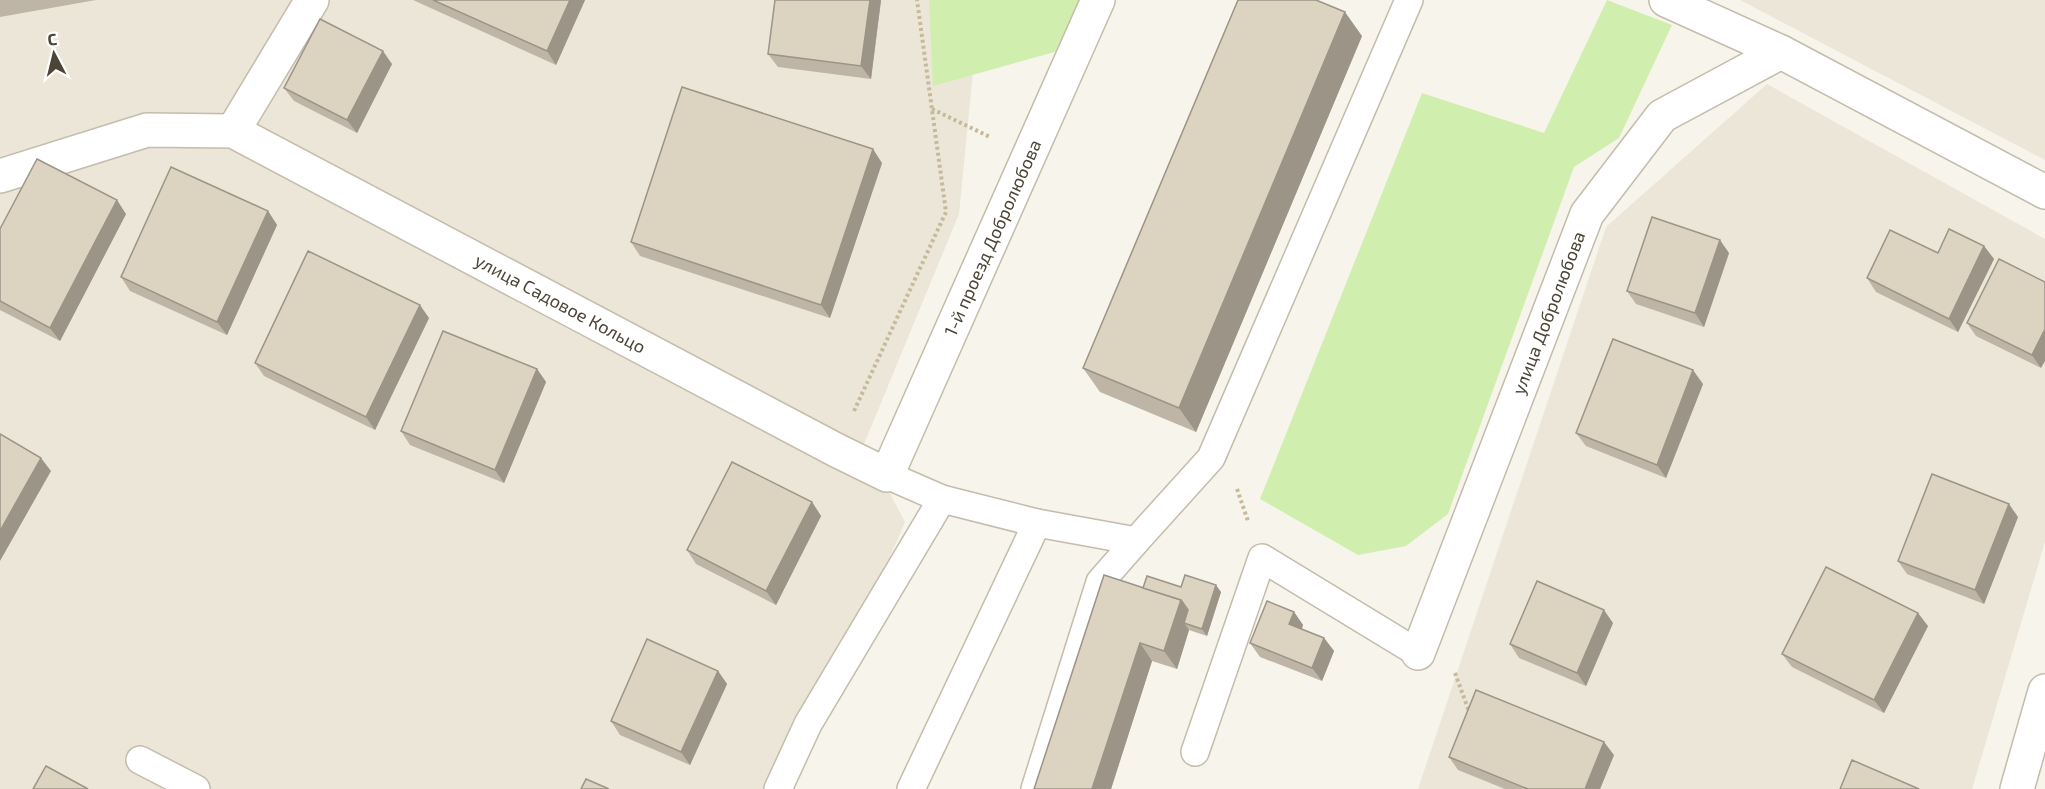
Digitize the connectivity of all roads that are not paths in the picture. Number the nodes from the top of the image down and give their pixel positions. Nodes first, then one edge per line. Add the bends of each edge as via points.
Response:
1 (312, 0) edge
2 (1098, 0) edge
3 (1409, 0) edge
4 (1666, 0) edge
5 (1781, 52) junction
6 (233, 131) junction
7 (0, 176) edge
8 (2045, 192) edge
9 (887, 475) junction
10 (942, 499) junction
11 (1037, 524) junction
12 (1136, 541) junction
13 (1418, 653) joint
14 (2045, 691) edge
15 (1195, 752) dead end
16 (140, 760) dead end
17 (196, 789) edge
18 (778, 789) edge
19 (911, 789) edge
20 (1035, 789) edge
21 (2017, 789) edge

1 - 6 street
2 - 9 street, 1-й проезд Добролюбова
3 - 12 lane via 1211,458
4 - 5 street
5 - 8 street
5 - 13 street, улица Добролюбова via 1662,116 1587,214
6 - 7 street, улица Садовое Кольцо via 147,130
6 - 9 street, улица Садовое Кольцо
9 - 10 lane
10 - 11 lane
10 - 18 lane via 808,724
11 - 12 lane
11 - 19 lane
12 - 20 lane via 1100,582
13 - 15 lane via 1262,558
14 - 21 street
16 - 17 lane

